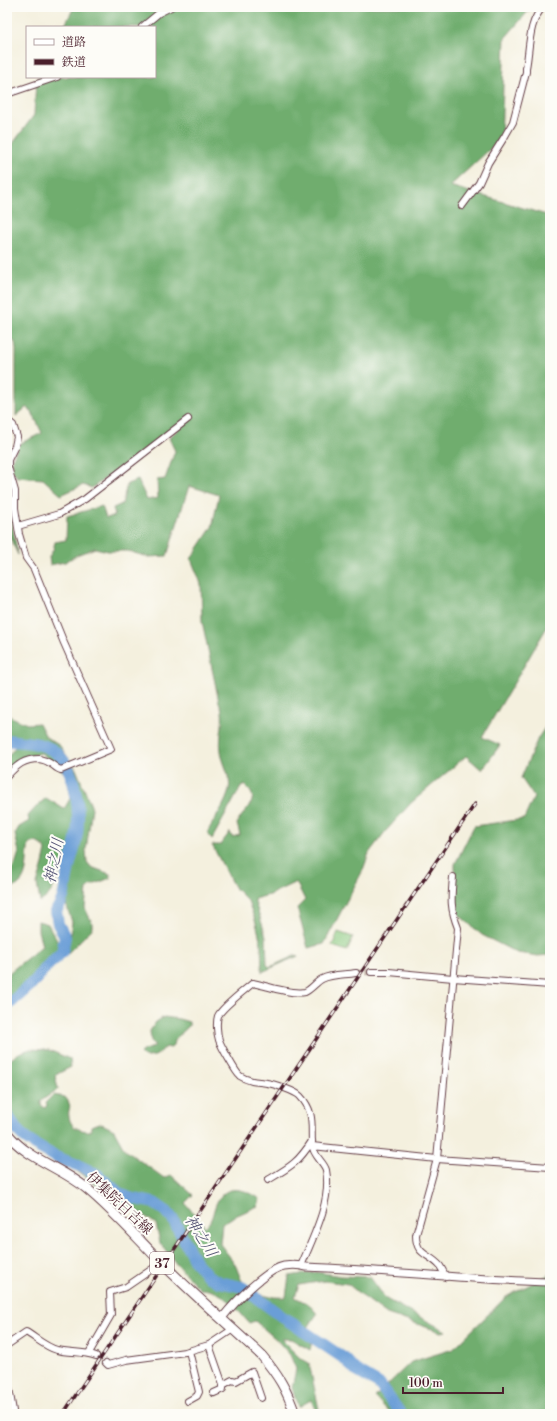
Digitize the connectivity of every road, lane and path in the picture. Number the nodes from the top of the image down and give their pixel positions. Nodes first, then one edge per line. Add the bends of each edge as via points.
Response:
1 (172, 7) edge
2 (543, 7) edge
3 (143, 26) edge
4 (54, 78) edge
5 (7, 94) edge
6 (462, 206) dead end
7 (188, 419) dead end
8 (7, 420) edge
9 (18, 526) junction
10 (7, 776) edge
11 (453, 877) dead end
12 (371, 972) tunnel mouth
13 (356, 973) tunnel mouth
14 (453, 978) junction
15 (550, 985) edge
16 (7, 1133) edge
17 (312, 1144) junction
18 (438, 1159) junction
19 (550, 1167) edge
20 (268, 1180) dead end
21 (161, 1263) junction
22 (301, 1266) junction
23 (446, 1277) junction
24 (550, 1282) edge
25 (222, 1318) junction
26 (233, 1329) junction
27 (7, 1345) edge
28 (209, 1345) junction
29 (188, 1351) junction
30 (89, 1353) junction
31 (96, 1356) tunnel mouth
32 (106, 1363) tunnel mouth
33 (7, 1377) edge
34 (223, 1385) junction
35 (214, 1393) dead end
36 (261, 1398) dead end
37 (188, 1401) dead end
38 (12, 1414) edge
39 (295, 1414) edge

1 - 3 street via 159,13
2 - 6 street via 534,22 526,72 512,122 479,183
4 - 5 street
7 - 9 street via 85,499 59,514
8 - 9 street via 13,425 17,437 8,460 8,467 15,491
9 - 10 street via 26,558 34,569 111,749 61,770 45,760 24,760
11 - 14 street via 452,912 458,928
12 - 14 street
13 - 17 street via 331,976 304,992 253,983 218,1016 219,1040 240,1076 298,1094 308,1105 313,1128
14 - 15 street
14 - 18 street
16 - 21 main road, 伊集院日吉線 / 37 via 31,1155 85,1187
17 - 18 street
17 - 20 street via 292,1166
17 - 22 street via 316,1156 326,1169 327,1181 321,1218
18 - 19 street
18 - 23 street via 416,1240 421,1252 439,1265
21 - 25 main road, 伊集院日吉線 / 37
21 - 30 street via 126,1287 110,1292 112,1315
22 - 23 street
22 - 25 street via 284,1266 272,1271
23 - 24 street
25 - 26 main road, 伊集院日吉線 / 37
26 - 28 street
26 - 39 main road, 伊集院日吉線 / 37 via 276,1373
27 - 30 street via 26,1332 58,1350
28 - 29 street
28 - 34 street
29 - 32 street via 108,1365
29 - 37 street via 199,1392
30 - 31 street
33 - 38 street
34 - 35 street via 223,1389
34 - 36 street via 252,1372

